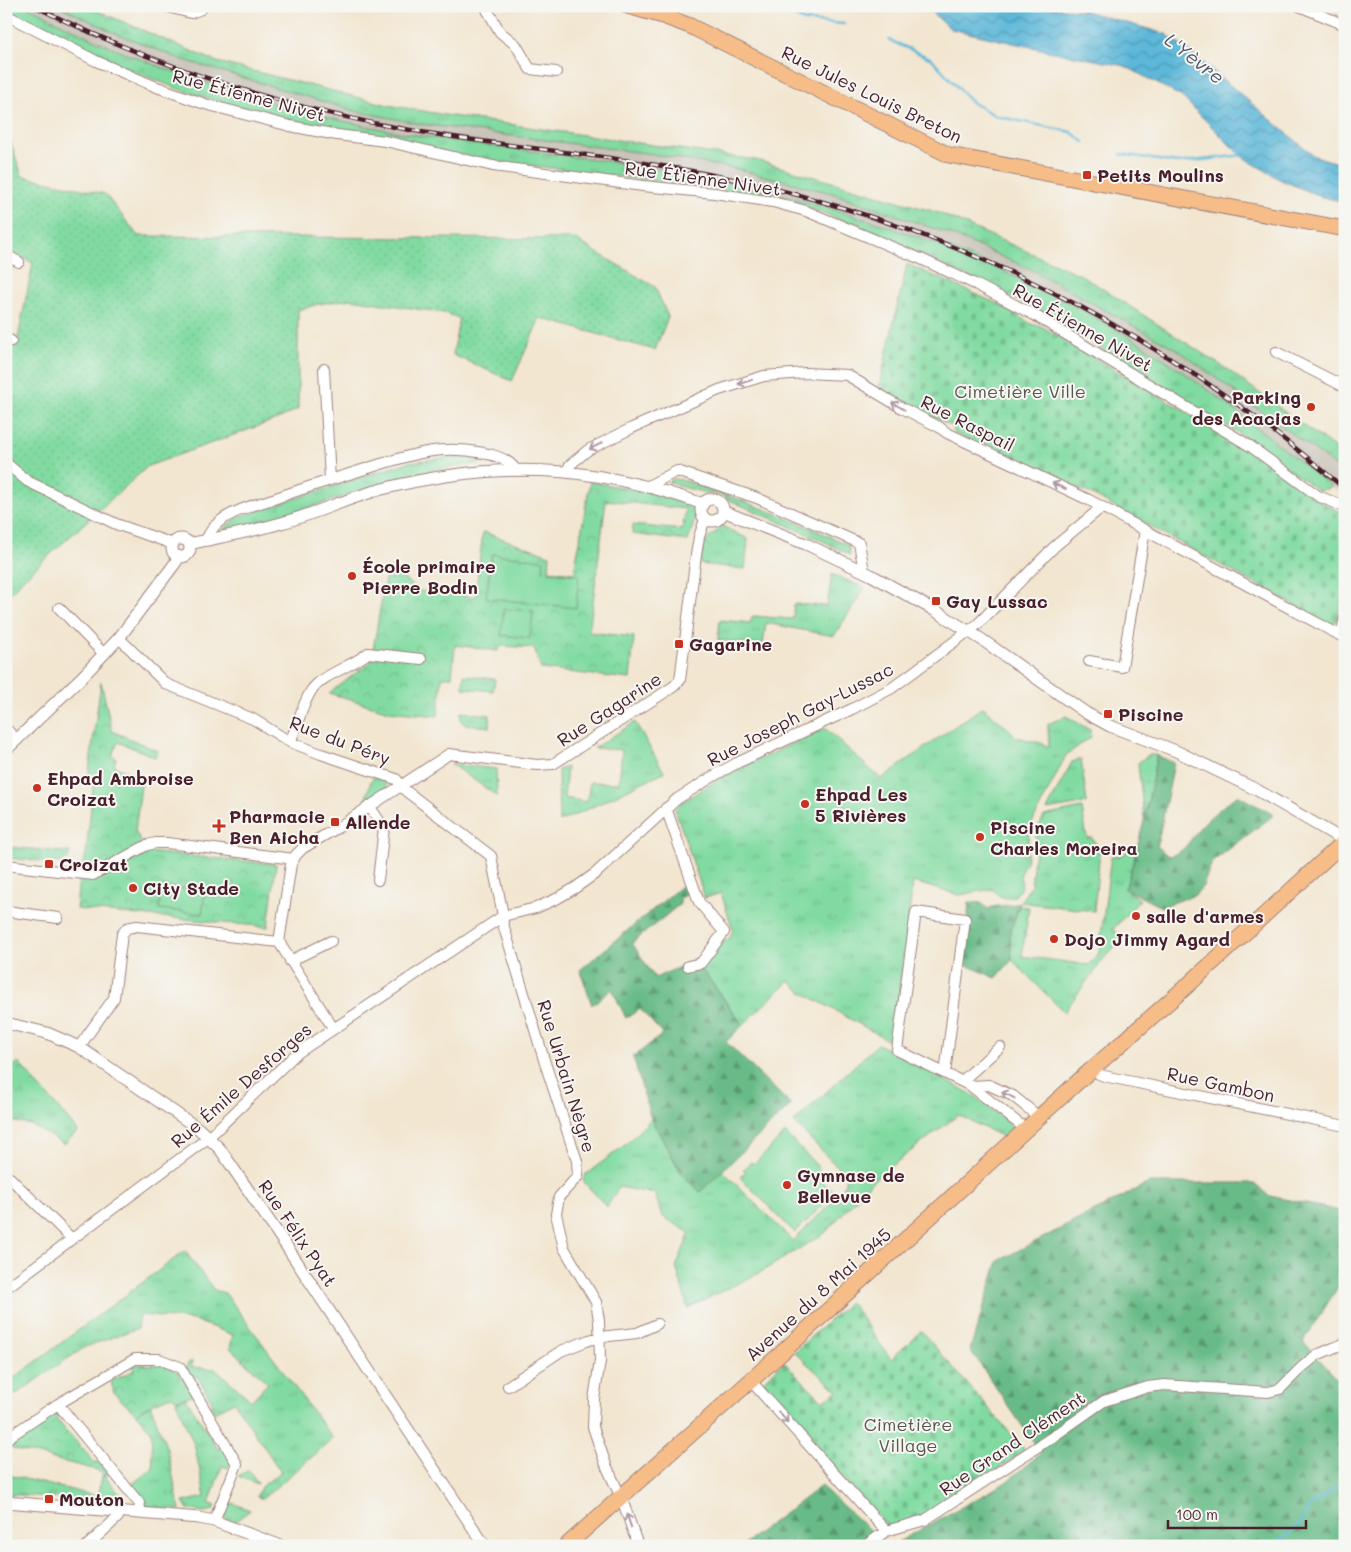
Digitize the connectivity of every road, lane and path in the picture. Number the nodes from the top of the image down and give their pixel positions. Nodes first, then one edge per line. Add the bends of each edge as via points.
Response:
1 (164, 6) edge
2 (202, 6) edge
3 (485, 6) edge
4 (628, 6) edge
5 (1299, 6) edge
6 (6, 15) edge
7 (1345, 25) edge
8 (556, 72) dead end
9 (1345, 229) edge
10 (6, 255) edge
11 (19, 262) dead end
12 (1276, 352) dead end
13 (324, 369) dead end
14 (1345, 387) edge
15 (6, 463) edge
16 (515, 469) junction
17 (567, 471) junction
18 (330, 480) junction
19 (648, 486) junction
20 (703, 504) junction
21 (1102, 507) junction
22 (1345, 507) edge
23 (723, 511) junction
24 (705, 519) junction
25 (1145, 530) junction
26 (206, 540) junction
27 (173, 544) junction
28 (189, 544) junction
29 (177, 559) junction
30 (864, 572) junction
31 (59, 608) dead end
32 (1345, 619) edge
33 (969, 631) junction
34 (1343, 636) edge
35 (119, 638) junction
36 (103, 653) junction
37 (421, 659) dead end
38 (1089, 661) dead end
39 (6, 729) edge
40 (17, 740) junction
41 (290, 742) junction
42 (6, 750) edge
43 (401, 786) junction
44 (370, 807) junction
45 (666, 808) junction
46 (1345, 841) edge
47 (294, 859) junction
48 (6, 865) edge
49 (378, 880) dead end
50 (6, 911) edge
51 (503, 916) junction
52 (58, 918) dead end
53 (331, 941) dead end
54 (279, 942) junction
55 (290, 961) junction
56 (688, 966) dead end
57 (6, 1023) edge
58 (333, 1028) junction
59 (79, 1047) junction
60 (1000, 1047) dead end
61 (1094, 1068) junction
62 (945, 1073) junction
63 (966, 1083) junction
64 (1040, 1118) junction
65 (1345, 1126) edge
66 (1027, 1130) junction
67 (208, 1138) junction
68 (6, 1176) edge
69 (72, 1239) junction
70 (6, 1288) edge
71 (657, 1324) dead end
72 (600, 1337) junction
73 (1345, 1343) edge
74 (750, 1380) junction
75 (508, 1386) dead end
76 (58, 1404) junction
77 (6, 1439) edge
78 (620, 1496) junction
79 (6, 1502) edge
80 (120, 1511) junction
81 (141, 1513) junction
82 (214, 1521) junction
83 (886, 1531) junction
84 (87, 1546) edge
85 (281, 1546) edge
86 (485, 1546) edge
87 (566, 1546) edge
88 (638, 1546) edge
89 (865, 1546) edge

1 - 2 street via 191,14
3 - 8 street via 500,32 516,45 530,69
4 - 9 main road, Rue Jules Louis Breton via 690,26 949,155
5 - 7 street
6 - 22 street, Rue Étienne Nivet via 96,61 154,86 206,104 290,126 386,141 493,166 714,193 806,211 977,284 1036,316 1250,446 1318,496
10 - 11 street
12 - 14 street
13 - 18 street
15 - 27 street via 27,481 45,490 116,524
16 - 17 street
16 - 18 street via 505,459 467,450 443,450 419,453
16 - 26 street via 454,474 381,490 284,523
17 - 19 street
21 -> 17 street, Rue Raspail via 946,433 846,375 764,376 720,390 588,450
18 - 26 street via 243,509 220,521
19 - 20 street
19 - 30 street via 678,471 758,498 859,543
20 - 23 street via 714,499 720,502
20 - 24 street via 701,514
21 - 25 street, Rue Raspail
21 - 33 street, Rue Joseph Gay-Lussac via 1054,546
23 - 24 street via 717,520
23 - 30 street via 808,545
24 - 43 street, Rue Gagarine via 696,555 680,680 673,687 553,764 449,754
25 - 34 street, Rue Raspail
25 - 38 street via 1122,667
26 - 28 street
27 - 28 street via 179,539
27 - 29 street via 172,550
28 - 29 street via 186,555
29 - 35 street
30 - 33 street
31 - 36 street
32 - 34 street
33 - 45 street, Rue Joseph Gay-Lussac via 892,688 738,763
33 - 46 street via 1086,713 1257,790
35 - 36 street
35 - 41 street, Rue du Péry via 166,684 253,719
36 - 40 street
37 - 41 street via 368,652 331,674 311,690
39 - 40 street
40 - 42 street
41 - 43 street, Rue du Péry via 396,779
43 - 44 street, Rue Gagarine
43 - 51 street, Rue du Péry via 490,856
44 - 47 street, Rue Gagarine via 303,848
44 - 49 street via 384,828
45 - 51 street, Rue Joseph Gay-Lussac via 596,873 575,888 536,908
45 - 56 street via 699,902 724,932 701,963
46 - 61 main road, Avenue du 8 Mai 1945
47 - 48 street via 156,843 93,875
47 - 54 street
50 - 52 street
51 - 58 street, Rue Émile Desforges
51 - 72 street, Rue Urbain Nègre via 577,1161 578,1176 559,1197 556,1214 564,1248 596,1302
53 - 55 street
54 - 55 street
54 - 59 street via 137,926 127,928 122,934 114,998
55 - 58 street
57 - 59 street, Rue Félix Pyat via 47,1032
58 - 67 street, Rue Émile Desforges via 296,1054
59 - 67 street, Rue Félix Pyat via 200,1129
60 - 63 street
61 - 64 main road, Avenue du 8 Mai 1945
61 - 65 street, Rue Gambon via 1104,1076
62 - 62 street via 897,1050 916,912 966,919
62 - 63 street
64 -> 63 street via 1013,1096 988,1085
63 - 66 street
64 - 66 main road, Avenue du 8 Mai 1945
66 - 74 main road, Avenue du 8 Mai 1945
67 - 69 street, Rue Émile Desforges
67 - 86 street, Rue Félix Pyat via 220,1149 285,1244
68 - 69 street
69 - 70 street, Rue Émile Desforges
71 - 72 street via 637,1333
72 - 75 street via 561,1351
72 - 78 street, Rue Urbain Nègre via 593,1427
73 - 83 street, Rue Grand Clément via 1317,1355 1280,1389 1268,1392 1164,1385 1104,1401 926,1520
74 - 78 main road, Avenue du 8 Mai 1945
74 -> 83 street
76 - 77 street
76 - 81 street via 139,1502
76 - 82 street via 135,1359 159,1360 180,1367 237,1464
78 - 87 main road, Avenue du 8 Mai 1945
88 -> 78 street, Rue Urbain Nègre
79 - 80 street
80 - 81 street
80 - 84 street via 118,1517
81 - 82 street
82 - 85 street
83 - 89 street

